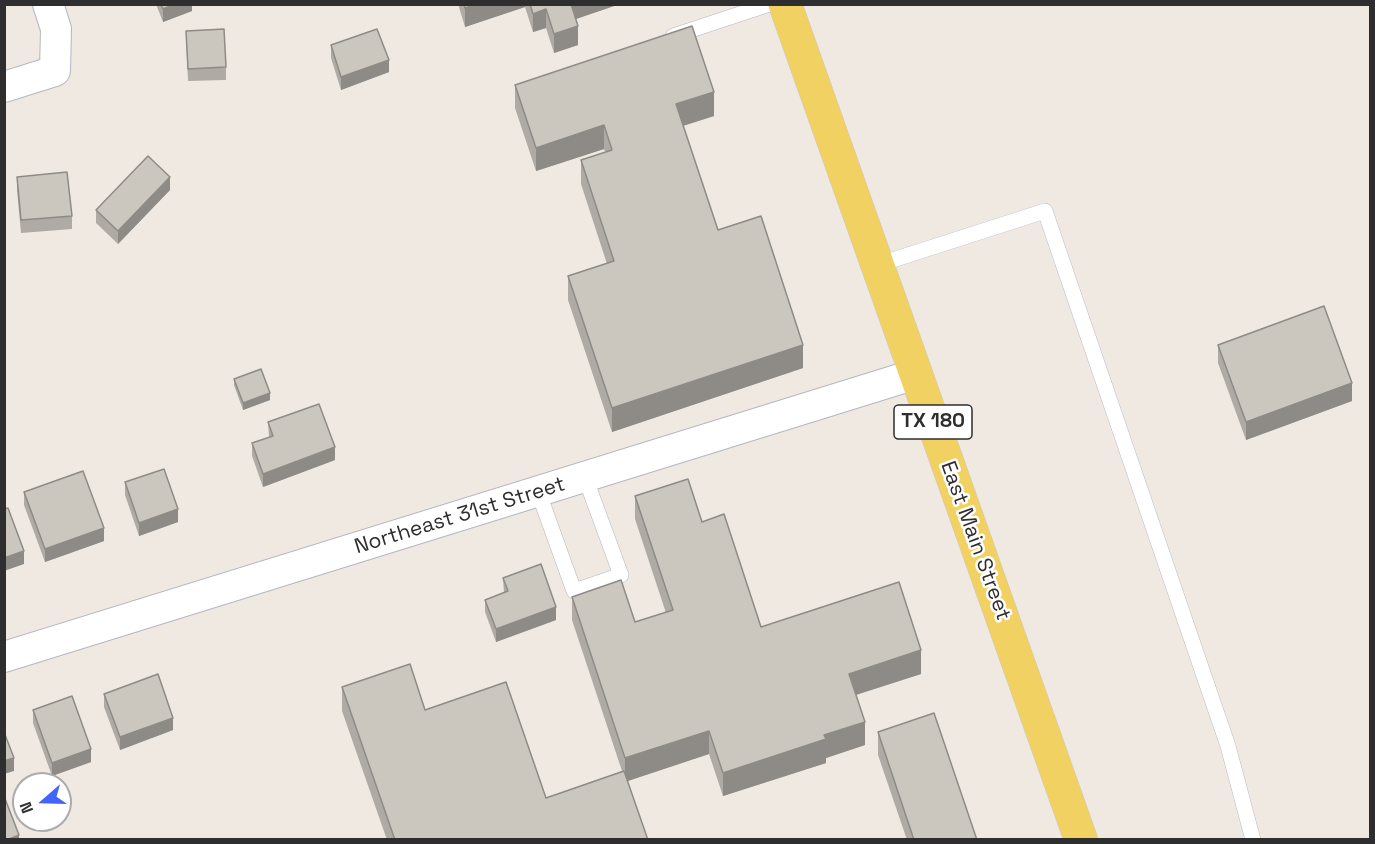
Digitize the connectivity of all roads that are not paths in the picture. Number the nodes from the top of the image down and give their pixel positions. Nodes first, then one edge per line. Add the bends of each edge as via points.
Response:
1 (48, 4) edge
2 (770, 4) edge
3 (785, 4) edge
4 (653, 42) edge
5 (4, 87) edge
6 (877, 265) junction
7 (916, 374) junction
8 (585, 477) junction
9 (538, 492) junction
10 (4, 657) edge
11 (1081, 840) edge
12 (1253, 840) edge

1 - 5 street via 56,29 55,71
2 - 4 lane
3 - 6 main road, East Main Street / TX 180
6 - 7 main road, East Main Street / TX 180
6 - 12 lane via 1045,211 1228,746
7 - 8 street, Northeast 31st Street
7 - 11 main road, East Main Street / TX 180
8 - 9 street, Northeast 31st Street
8 - 9 lane via 621,576 574,591
9 - 10 street, Northeast 31st Street

